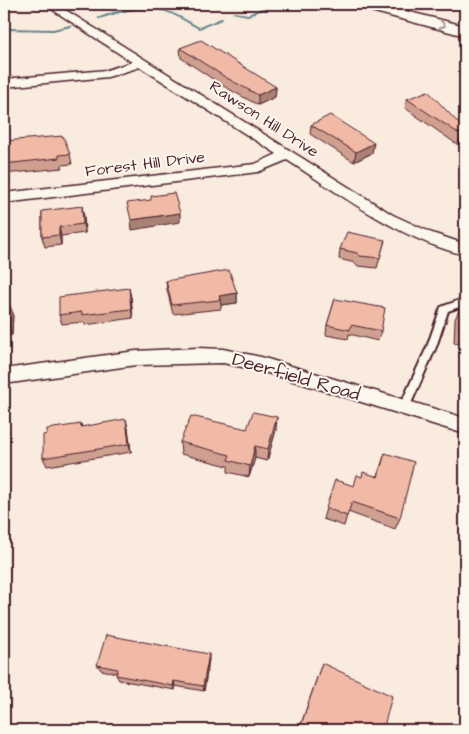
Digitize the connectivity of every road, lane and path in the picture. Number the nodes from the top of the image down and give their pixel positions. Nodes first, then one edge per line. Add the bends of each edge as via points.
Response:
1 (49, 4) edge
2 (361, 4) edge
3 (465, 31) edge
4 (142, 62) junction
5 (4, 83) edge
6 (287, 155) junction
7 (4, 198) edge
8 (465, 250) edge
9 (465, 301) edge
10 (4, 377) edge
11 (404, 408) junction
12 (465, 426) edge

1 - 4 street, Rawson Hill Drive
2 -> 3 highway
4 - 5 street via 108,73
4 - 6 street, Rawson Hill Drive
6 - 7 street, Forest Hill Drive via 265,166 250,169
6 - 8 street, Rawson Hill Drive via 406,228
9 - 11 lane via 444,309 438,334
10 - 11 street, Deerfield Road via 136,358 218,356 260,364
11 - 12 street, Deerfield Road

